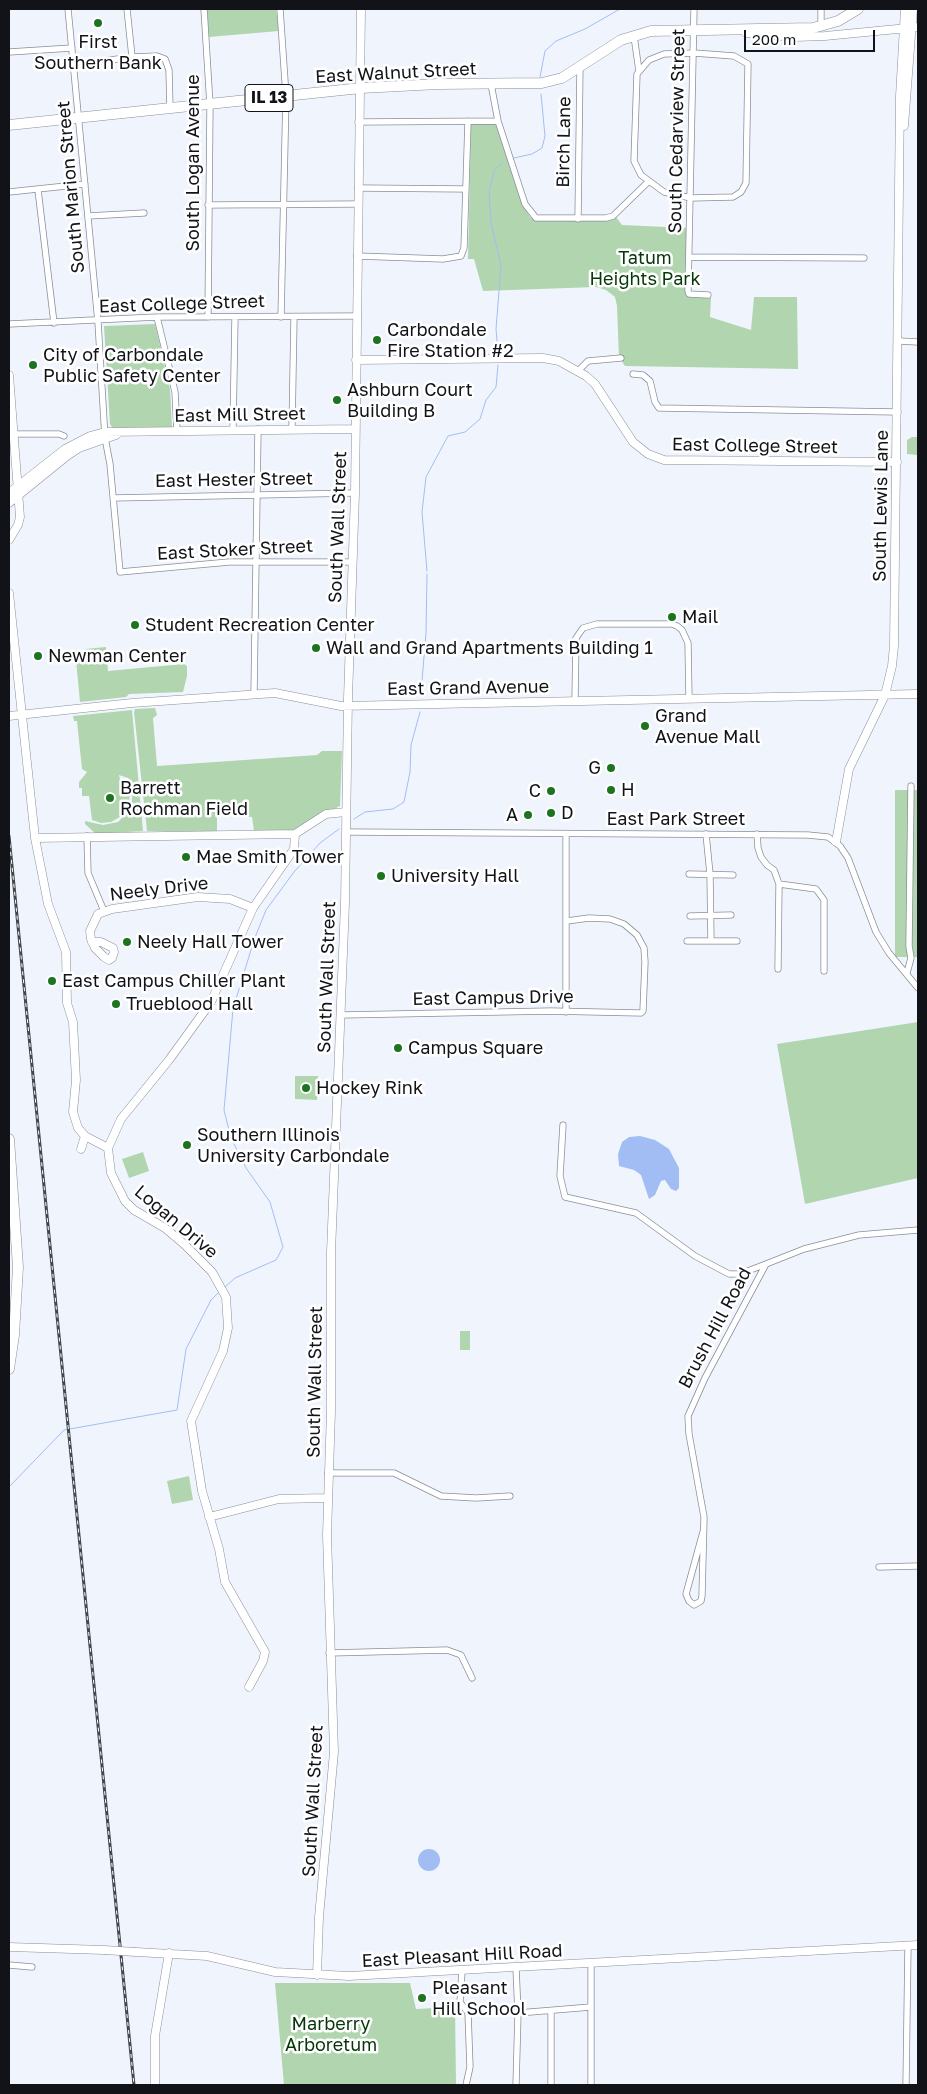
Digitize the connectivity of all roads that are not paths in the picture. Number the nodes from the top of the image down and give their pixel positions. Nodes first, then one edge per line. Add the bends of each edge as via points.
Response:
1 (68, 9) edge
2 (127, 9) edge
3 (204, 9) edge
4 (280, 9) edge
5 (361, 9) edge
6 (694, 9) edge
7 (821, 9) edge
8 (858, 9) edge
9 (905, 9) edge
10 (913, 9) edge
11 (915, 24) edge
12 (821, 26) junction
13 (714, 29) junction
14 (903, 29) junction
15 (694, 30) junction
16 (634, 36) junction
17 (72, 48) junction
18 (9, 52) edge
19 (694, 53) junction
20 (132, 57) junction
21 (74, 65) junction
22 (580, 66) junction
23 (639, 71) junction
24 (491, 84) junction
25 (361, 88) junction
26 (286, 96) junction
27 (210, 104) junction
28 (170, 109) junction
29 (80, 118) junction
30 (498, 121) junction
31 (358, 122) junction
32 (468, 122) junction
33 (9, 125) edge
34 (900, 160) junction
35 (648, 182) junction
36 (85, 184) junction
37 (358, 188) junction
38 (466, 189) junction
39 (38, 190) junction
40 (9, 192) edge
41 (691, 198) junction
42 (358, 204) junction
43 (208, 205) junction
44 (284, 205) junction
45 (144, 213) dead end
46 (88, 216) junction
47 (578, 220) junction
48 (357, 256) junction
49 (689, 257) junction
50 (864, 258) dead end
51 (708, 295) dead end
52 (356, 316) junction
53 (157, 317) junction
54 (208, 317) junction
55 (235, 317) junction
56 (281, 317) junction
57 (294, 317) junction
58 (54, 322) junction
59 (98, 322) junction
60 (9, 324) edge
61 (899, 341) junction
62 (918, 342) edge
63 (621, 358) dead end
64 (356, 360) junction
65 (578, 371) junction
66 (633, 374) dead end
67 (9, 378) edge
68 (898, 412) junction
69 (292, 428) junction
70 (233, 429) junction
71 (258, 429) junction
72 (355, 429) junction
73 (177, 431) junction
74 (15, 434) junction
75 (105, 435) junction
76 (64, 436) dead end
77 (897, 462) junction
78 (17, 467) junction
79 (31, 475) junction
80 (18, 484) junction
81 (9, 493) edge
82 (354, 493) junction
83 (19, 494) junction
84 (258, 494) junction
85 (113, 498) junction
86 (9, 503) edge
87 (9, 507) edge
88 (20, 517) junction
89 (9, 540) edge
90 (255, 562) junction
91 (352, 562) junction
92 (120, 572) joint
93 (9, 594) edge
94 (254, 693) junction
95 (918, 694) edge
96 (885, 695) junction
97 (689, 699) junction
98 (575, 701) junction
99 (347, 706) junction
100 (22, 715) junction
101 (9, 716) edge
102 (911, 786) dead end
103 (346, 812) junction
104 (346, 832) junction
105 (295, 834) junction
106 (566, 834) junction
107 (706, 834) junction
108 (757, 834) junction
109 (87, 836) junction
110 (35, 838) junction
111 (836, 842) junction
112 (688, 874) dead end
113 (710, 874) junction
114 (733, 875) dead end
115 (779, 884) junction
116 (253, 908) junction
117 (104, 911) junction
118 (731, 915) dead end
119 (690, 916) dead end
120 (710, 916) junction
121 (567, 921) junction
122 (688, 941) dead end
123 (711, 941) junction
124 (737, 941) dead end
125 (92, 942) dead end
126 (778, 968) dead end
127 (824, 971) dead end
128 (907, 973) junction
129 (918, 988) edge
130 (566, 1012) junction
131 (341, 1015) junction
132 (563, 1125) dead end
133 (85, 1136) junction
134 (9, 1139) edge
135 (108, 1148) junction
136 (80, 1150) dead end
137 (11, 1199) edge
138 (918, 1230) edge
139 (766, 1264) junction
140 (9, 1369) edge
141 (328, 1473) junction
142 (510, 1496) dead end
143 (328, 1498) junction
144 (209, 1517) junction
145 (702, 1532) junction
146 (918, 1566) edge
147 (879, 1567) dead end
148 (329, 1654) junction
149 (472, 1678) dead end
150 (249, 1687) dead end
151 (918, 1945) edge
152 (908, 1946) junction
153 (9, 1947) edge
154 (169, 1953) junction
155 (591, 1964) junction
156 (9, 1965) edge
157 (32, 1967) dead end
158 (516, 1968) junction
159 (462, 1971) junction
160 (317, 1975) junction
161 (591, 2007) junction
162 (551, 2010) junction
163 (518, 2013) junction
164 (156, 2085) edge
165 (466, 2085) edge
166 (516, 2085) edge
167 (551, 2085) edge
168 (591, 2085) edge
169 (906, 2085) edge

1 - 17 street, South Marion Street
2 - 20 street
3 - 27 street, South Logan Avenue
4 - 26 street
5 - 25 street, South Wall Street
6 - 15 street, South Cedarview Street
7 - 12 street
8 - 12 highway, East Walnut Street / IL 13 via 838,21
9 - 14 street, South Lewis Lane
10 - 11 street, South Lewis Lane
11 - 14 street, East Walnut Street
11 - 34 street, South Lewis Lane
12 - 13 highway, East Walnut Street / IL 13
13 - 14 street, East Walnut Street via 795,37
13 - 15 highway, East Walnut Street / IL 13
14 - 34 street, South Lewis Lane
15 - 16 highway, East Walnut Street / IL 13 via 658,30
15 - 19 street, South Cedarview Street
16 - 22 highway, East Walnut Street / IL 13 via 621,40
16 - 23 street
17 - 18 street
17 - 21 street, South Marion Street
19 - 23 street via 664,54 649,60
19 - 41 street, South Cedarview Street
19 - 41 street via 734,56 748,64 748,166 746,183 738,194
20 - 21 street
20 - 28 street via 157,56 165,59 169,70
21 - 29 street, South Marion Street
22 - 24 highway, East Walnut Street / IL 13 via 549,82
22 - 47 street, Birch Lane
23 - 35 street via 636,79 634,153 637,168
24 - 25 highway, East Walnut Street / IL 13
24 - 30 street
25 - 26 highway, East Walnut Street / IL 13
25 - 31 street, South Wall Street
26 - 27 highway, East Walnut Street / IL 13
26 - 44 street
27 - 28 highway, East Walnut Street / IL 13
27 - 43 street, South Logan Avenue
28 - 29 highway, East Walnut Street / IL 13
29 - 33 highway, East Walnut Street / IL 13
29 - 36 street, South Marion Street
30 - 32 street
30 - 47 street via 525,204 533,216
31 - 32 street
31 - 37 street, South Wall Street
32 - 38 street
34 - 61 street, South Lewis Lane
35 - 41 street via 664,192
35 - 47 street via 613,216
36 - 39 street
36 - 46 street, South Marion Street
37 - 38 street
37 - 42 street, South Wall Street
38 - 48 street via 461,256 441,259
39 - 40 street
39 - 58 street
41 - 49 street, South Cedarview Street
42 - 44 street
42 - 48 street, South Wall Street
43 - 44 street
43 - 54 street, South Logan Avenue
44 - 56 street
45 - 46 street
46 - 59 street, South Marion Street
48 - 52 street, South Wall Street
49 - 50 street
49 - 51 street, South Cedarview Street via 689,294
52 - 57 street, East College Street
52 - 64 street, South Wall Street
53 - 54 street, East College Street
53 - 59 street, East College Street
53 - 73 street via 175,392
54 - 55 street, East College Street
55 - 56 street, East College Street
55 - 70 street
56 - 57 street, East College Street
57 - 69 street
58 - 59 street, East College Street
58 - 60 street, East College Street
59 - 75 street, South Marion Street
61 - 62 street
61 - 68 street, South Lewis Lane
63 - 65 street via 588,361
64 - 65 street, East College Street via 543,358 559,361
64 - 72 street, South Wall Street
65 - 77 street, East College Street via 594,384 633,442 648,454 664,460
66 - 68 street via 643,375 650,381 659,408
67 - 74 street
68 - 77 street, South Lewis Lane
69 - 71 street, East Mill Street
69 - 72 street, East Mill Street
70 - 71 street, East Mill Street
70 - 73 street, East Mill Street
71 - 84 street
72 - 82 street, South Wall Street
73 - 75 street, East Mill Street
74 - 76 street
74 - 78 street
75 - 79 street, East Mill Street via 76,442
75 - 83 street, East Mill Street via 67,456
75 - 85 street, South Marion Street
77 - 96 street, South Lewis Lane via 894,646
78 - 79 street
78 - 80 street
79 - 80 street, East Mill Street
80 - 81 street, East Mill Street
80 - 83 street
82 - 84 street, East Hester Street
82 - 91 street, South Wall Street
83 - 86 street, East Mill Street
83 - 88 street
84 - 85 street, East Hester Street
84 - 90 street
85 - 92 street, South Marion Street
87 - 88 street via 15,508
88 - 89 street
90 - 91 street, East Stoker Street
90 - 92 street, East Stoker Street
90 - 94 street
91 - 99 street, South Wall Street
93 - 100 street
94 - 99 street, East Grand Avenue via 289,694 317,703
94 - 100 street, East Grand Avenue
95 - 96 street, East Grand Avenue
96 - 97 street, East Grand Avenue
96 - 111 street, South Lewis Lane via 849,769
97 - 98 street, East Grand Avenue
97 - 98 street via 688,643 682,630 672,624 596,624 584,628 576,638
98 - 99 street, East Grand Avenue
99 - 103 street, South Wall Street
100 - 101 street, East Grand Avenue
100 - 110 street
102 - 128 street via 908,946 911,958
103 - 104 street, South Wall Street
103 - 105 street via 326,814
104 - 106 street, East Park Street
104 - 131 street, South Wall Street
105 - 109 street
105 - 116 street via 294,849
106 - 107 street, East Park Street
106 - 121 street
107 - 108 street, East Park Street
107 - 113 street
108 - 111 street, East Park Street via 818,835
108 - 115 street via 758,848 767,866 774,870
109 - 110 street
109 - 117 street via 88,873
110 - 133 street via 48,904 66,952 67,1002 73,1022 76,1080 73,1112 78,1128
111 - 128 street via 848,858 876,932
112 - 113 street
113 - 114 street
113 - 120 street
115 - 126 street
115 - 127 street via 816,889 824,900
116 - 117 street, Neely Drive via 230,899 198,897
116 - 135 street via 212,1002 121,1119
117 - 125 street, Neely Drive via 98,914 92,925
118 - 120 street
119 - 120 street
120 - 123 street
121 - 130 street
121 - 130 street, East Campus Drive via 610,919 624,924 637,935 644,948 645,962 641,1013
122 - 123 street
123 - 124 street
128 - 129 street
130 - 131 street, East Campus Drive
131 - 141 street, South Wall Street via 332,1243
132 - 139 street via 560,1176 565,1197 636,1213 695,1256 729,1274 740,1274
133 - 135 street
133 - 136 street
134 - 137 highway
135 - 144 street, Logan Drive via 111,1173 125,1201 184,1244 212,1272 223,1289 228,1319 223,1351 191,1421
137 - 140 highway via 18,1286
138 - 139 street, Brush Hill Road via 860,1235 804,1249
139 - 145 street, Brush Hill Road via 690,1410 689,1434 703,1507
141 - 142 street via 394,1472 441,1496
141 - 143 street, South Wall Street
143 - 144 street via 279,1499
143 - 148 street, South Wall Street
144 - 150 street, Logan Drive via 225,1582 265,1652
145 - 145 street, Brush Hill Road via 686,1594 694,1605 702,1601
146 - 147 street
148 - 149 street via 447,1650 460,1655
148 - 160 street, South Wall Street via 334,1752
151 - 152 street, East Pleasant Hill Road
152 - 155 street, East Pleasant Hill Road
152 - 169 street
153 - 154 street, East Pleasant Hill Road, bridge
154 - 160 street, East Pleasant Hill Road via 208,1956 275,1972
154 - 164 street via 156,2036
155 - 158 street, East Pleasant Hill Road
155 - 161 street
156 - 157 street
158 - 159 street, East Pleasant Hill Road
158 - 163 street
159 - 160 street, East Pleasant Hill Road via 384,1976
159 - 165 street via 460,2002 468,2013 470,2068
161 - 162 street
161 - 168 street
162 - 163 street
162 - 167 street
163 - 166 street

